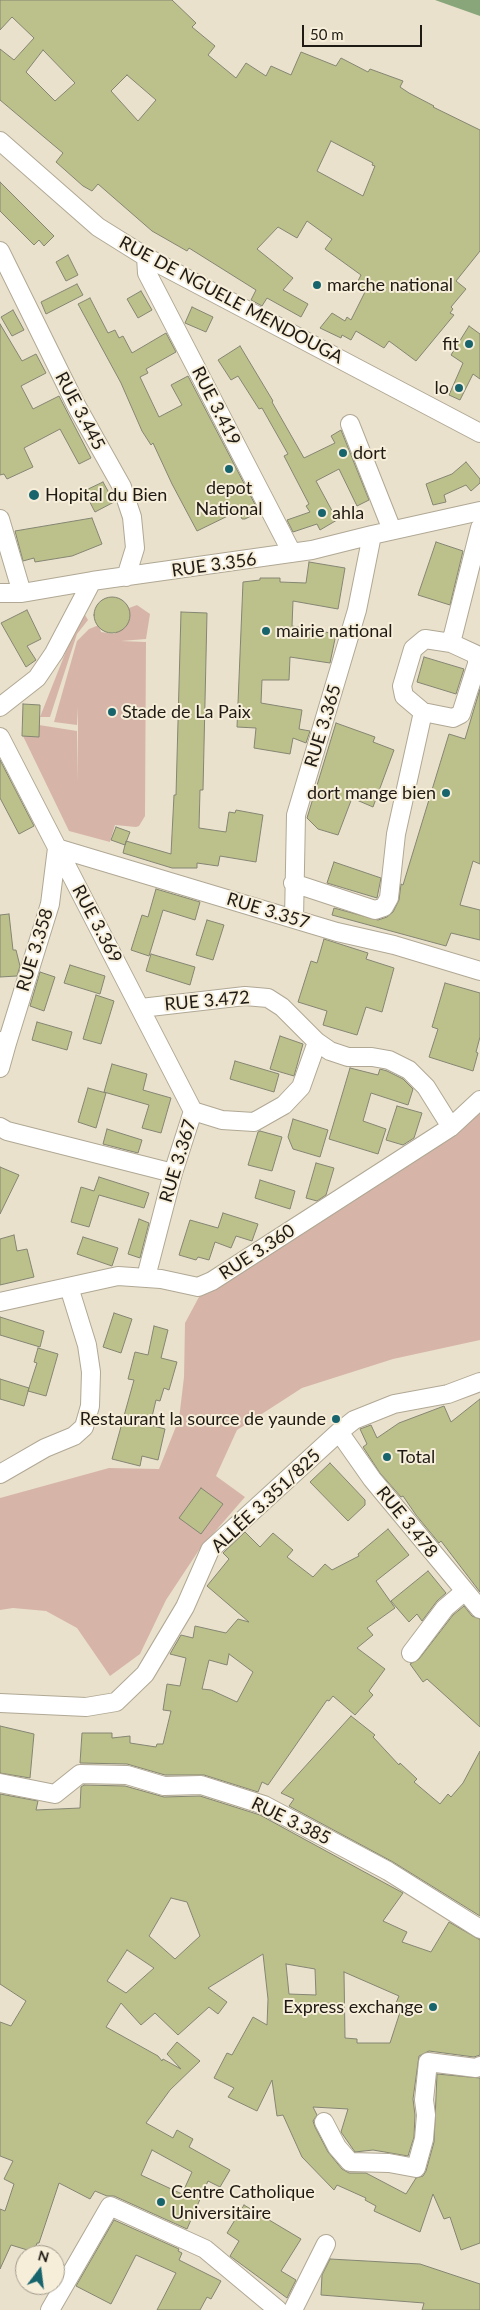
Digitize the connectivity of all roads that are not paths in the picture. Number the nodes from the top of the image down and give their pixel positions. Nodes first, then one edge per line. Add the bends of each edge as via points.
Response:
1 (0, 141) edge
2 (0, 251) edge
3 (146, 257) junction
4 (350, 424) dead end
5 (480, 433) edge
6 (480, 511) edge
7 (0, 519) edge
8 (480, 528) edge
9 (392, 530) junction
10 (372, 534) junction
11 (292, 553) junction
12 (126, 577) junction
13 (92, 581) junction
14 (0, 593) edge
15 (22, 593) junction
16 (451, 643) junction
17 (0, 708) edge
18 (423, 712) junction
19 (0, 737) edge
20 (58, 848) junction
21 (293, 883) junction
22 (294, 919) junction
23 (480, 971) edge
24 (141, 1008) junction
25 (4, 1042) edge
26 (317, 1042) junction
27 (0, 1068) edge
28 (480, 1100) edge
29 (193, 1111) junction
30 (0, 1127) edge
31 (451, 1127) junction
32 (173, 1173) junction
33 (146, 1277) junction
34 (69, 1287) junction
35 (0, 1302) edge
36 (480, 1382) edge
37 (338, 1432) junction
38 (0, 1474) edge
39 (465, 1591) junction
40 (480, 1609) edge
41 (411, 1653) dead end
42 (0, 1703) edge
43 (0, 1783) edge
44 (480, 1929) edge
45 (480, 2066) edge
46 (324, 2122) dead end
47 (326, 2244) dead end
48 (50, 2310) edge
49 (278, 2310) edge
50 (293, 2310) edge

1 - 3 street, RUE DE NGUELE MENDOUGA via 98,227
2 - 12 street, RUE 3.445 via 76,405 122,487 132,517 134,548
3 - 5 street, RUE DE NGUELE MENDOUGA
3 - 11 street, RUE 3.419 via 147,273
4 - 9 street
6 - 9 street, RUE 3.356
7 - 15 street
8 - 16 street
9 - 10 street, RUE 3.356
10 - 11 street, RUE 3.356
10 - 21 street, RUE 3.365 via 357,610 296,815
11 - 12 street, RUE 3.356
12 - 13 street, RUE 3.356
13 - 15 street, RUE 3.356
13 - 17 street via 37,678
14 - 15 street, RUE 3.356
16 - 18 street via 425,639 413,648 402,686 404,696
16 - 18 street via 477,655 462,714 453,718
18 - 21 street via 396,834 389,898 384,907 375,910
19 - 20 street, RUE 3.369
20 - 22 street, RUE 3.357
20 - 24 street, RUE 3.369
20 - 25 street, RUE 3.358 via 50,904
21 - 22 street, RUE 3.365
22 - 23 street, RUE 3.357
24 - 26 street, RUE 3.472 via 245,996 268,998 282,1007
24 - 29 street, RUE 3.369
25 - 27 street, RUE 3.358
26 - 29 street, RUE 3.367 via 301,1087 284,1105 254,1122 222,1120
26 - 31 street via 348,1057 389,1060 409,1070 426,1087
28 - 31 street, RUE 3.360
29 - 32 street, RUE 3.367
30 - 32 street
31 - 33 street, RUE 3.360 via 212,1281 198,1287
32 - 33 street, RUE 3.367
33 - 34 street, RUE 3.360 via 118,1276
34 - 35 street, RUE 3.360
34 - 38 street via 87,1346 91,1372 90,1406 84,1427 74,1436
36 - 37 street, ALLÉE 3.351/825 via 448,1394 394,1404 354,1420
37 - 39 street, RUE 3.478 via 372,1479
37 - 42 street, ALLÉE 3.351/825 via 210,1550 186,1607 146,1674 116,1702 86,1707
39 - 40 street, RUE 3.478
39 - 41 street via 444,1608
43 - 44 street, RUE 3.385 via 56,1794 80,1774 127,1775 164,1786 201,1785 264,1805 388,1871
45 - 46 street via 428,2062 424,2139 416,2168 389,2163 350,2162 337,2147
47 - 50 street
48 - 49 street via 110,2206 205,2248

